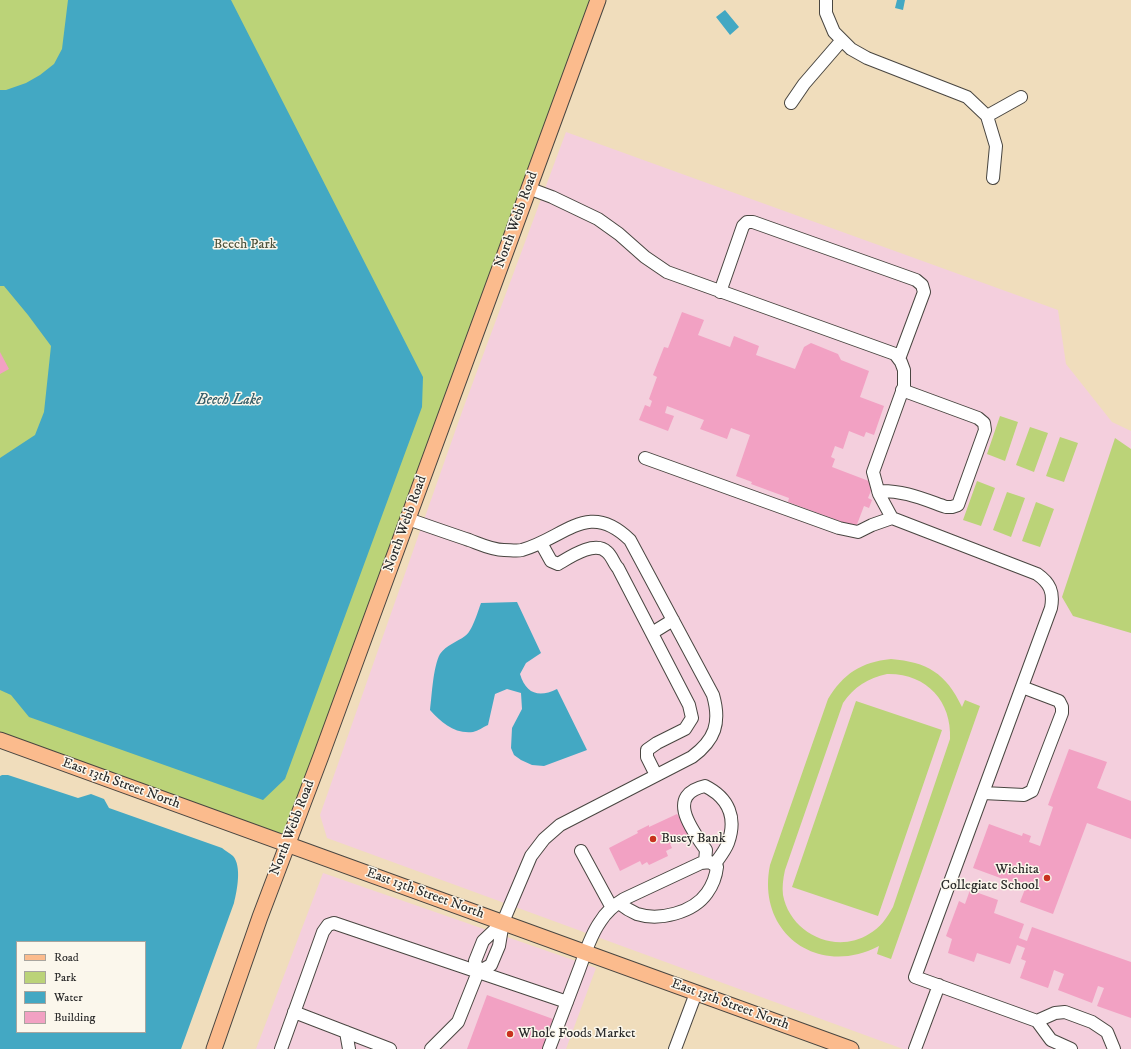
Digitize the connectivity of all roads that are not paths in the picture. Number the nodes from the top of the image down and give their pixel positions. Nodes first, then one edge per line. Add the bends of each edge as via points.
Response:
1 (598, 0) edge
2 (826, 0) edge
3 (842, 40) junction
4 (1021, 97) dead end
5 (791, 103) dead end
6 (987, 116) junction
7 (993, 178) dead end
8 (528, 188) junction
9 (720, 292) junction
10 (899, 359) junction
11 (902, 390) junction
12 (645, 458) dead end
13 (878, 491) junction
14 (892, 518) junction
15 (408, 519) junction
16 (541, 543) junction
17 (673, 620) junction
18 (652, 633) junction
19 (1022, 687) junction
20 (0, 740) edge
21 (656, 775) junction
22 (983, 794) junction
23 (287, 844) junction
24 (581, 851) dead end
25 (710, 863) junction
26 (615, 905) junction
27 (503, 922) junction
28 (585, 953) junction
29 (478, 972) junction
30 (939, 985) junction
31 (696, 993) junction
32 (567, 1002) junction
33 (294, 1012) junction
34 (1037, 1021) junction
35 (346, 1032) junction
36 (214, 1049) edge
37 (281, 1049) edge
38 (349, 1049) edge
39 (390, 1049) edge
40 (431, 1049) edge
41 (549, 1049) edge
42 (675, 1049) edge
43 (851, 1049) edge
44 (915, 1049) edge
45 (1071, 1049) edge
46 (1114, 1049) edge

1 - 8 main road, North Webb Road
2 - 3 street via 826,13 834,32
3 - 5 street
3 - 6 street via 851,49 867,58 968,97
4 - 6 street
6 - 7 street via 996,146
8 - 9 street via 598,219 667,272
8 - 15 main road, North Webb Road
9 - 10 street via 895,354
9 - 10 street via 743,226 747,222 916,280 922,285 924,292
10 - 11 street via 905,376
11 - 13 street via 873,472
11 - 13 street via 978,418 984,423 985,430 958,504 946,507 906,493 893,490
12 - 14 street via 839,528 858,532
13 - 14 street
14 - 19 street via 1038,574 1048,584 1053,598 1051,608
15 - 16 street via 502,550 521,550
15 - 23 main road, North Webb Road
16 - 17 street via 565,530 592,521 612,526 630,540
16 - 18 street via 551,561 558,564 585,550 598,548 607,552
17 - 18 street
17 - 21 street via 713,695 716,725 710,740 702,749 692,757
18 - 21 street via 689,705 692,718 685,729 647,750 647,757
19 - 22 street
19 - 22 street via 1059,702 1062,713 1032,791 1024,795
20 - 23 main road, East 13th Street North
21 - 27 street via 560,825 544,839 531,856
22 - 30 street via 915,977
23 - 27 main road, East 13th Street North
23 - 36 main road, North Webb Road
24 - 26 street
25 - 25 street via 727,844 732,816 715,791 705,786 695,788 686,798 684,814 706,850
25 - 26 street via 696,865
25 - 26 street via 717,867 717,870 707,893 702,899 672,915 644,915
26 - 28 street via 598,924
27 - 28 main road, East 13th Street North
27 - 29 street via 483,941 475,961
28 - 31 main road, East 13th Street North
28 - 32 street
29 - 32 street
29 - 33 street via 334,923 328,925 323,932
29 - 40 street via 458,1022
30 - 34 street
30 - 44 street
31 - 42 street
31 - 43 main road, East 13th Street North
32 - 41 street
33 - 35 street
33 - 37 street
34 - 45 street via 1051,1040
34 - 46 street via 1055,1013 1065,1012 1092,1022 1107,1032
35 - 38 street
35 - 39 street

